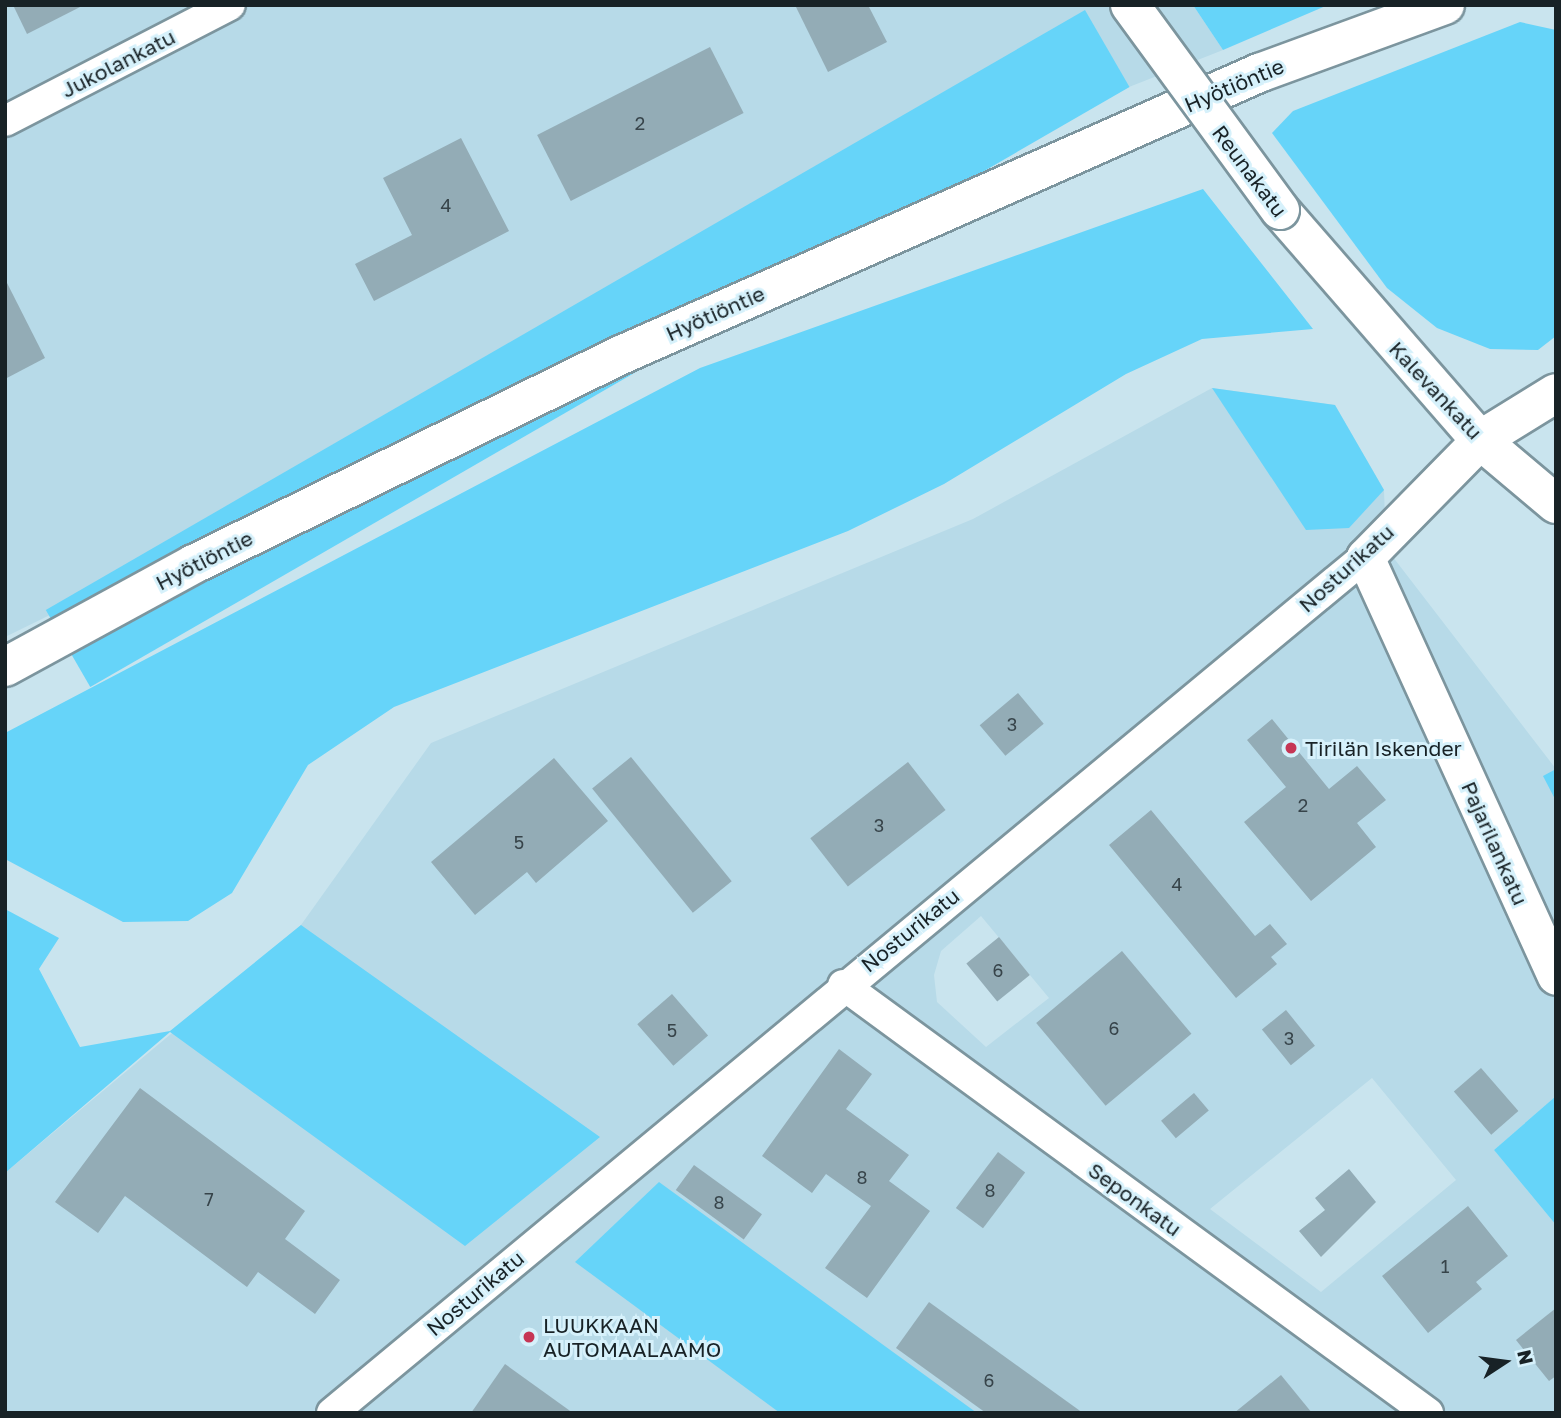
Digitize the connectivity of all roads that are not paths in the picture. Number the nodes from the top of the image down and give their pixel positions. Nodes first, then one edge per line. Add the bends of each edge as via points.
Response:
1 (230, 5) edge
2 (1130, 5) edge
3 (1445, 5) edge
4 (5, 121) edge
5 (1324, 268) joint
6 (1556, 393) edge
7 (1480, 440) junction
8 (1556, 504) edge
9 (1365, 557) junction
10 (5, 667) edge
11 (1556, 976) edge
12 (844, 985) junction
13 (332, 1413) edge
14 (1427, 1413) edge

1 - 4 street, Jukolankatu
2 - 5 main road, Reunakatu, bridge
3 - 10 main road, Hyötiöntie via 1259,74 621,355 194,564
5 - 7 main road, Kalevankatu
6 - 7 main road
7 - 8 main road, Kalevankatu
7 - 9 street, Nosturikatu
9 - 11 street, Pajarilankatu
9 - 12 street, Nosturikatu
12 - 13 street, Nosturikatu
12 - 14 street, Seponkatu

